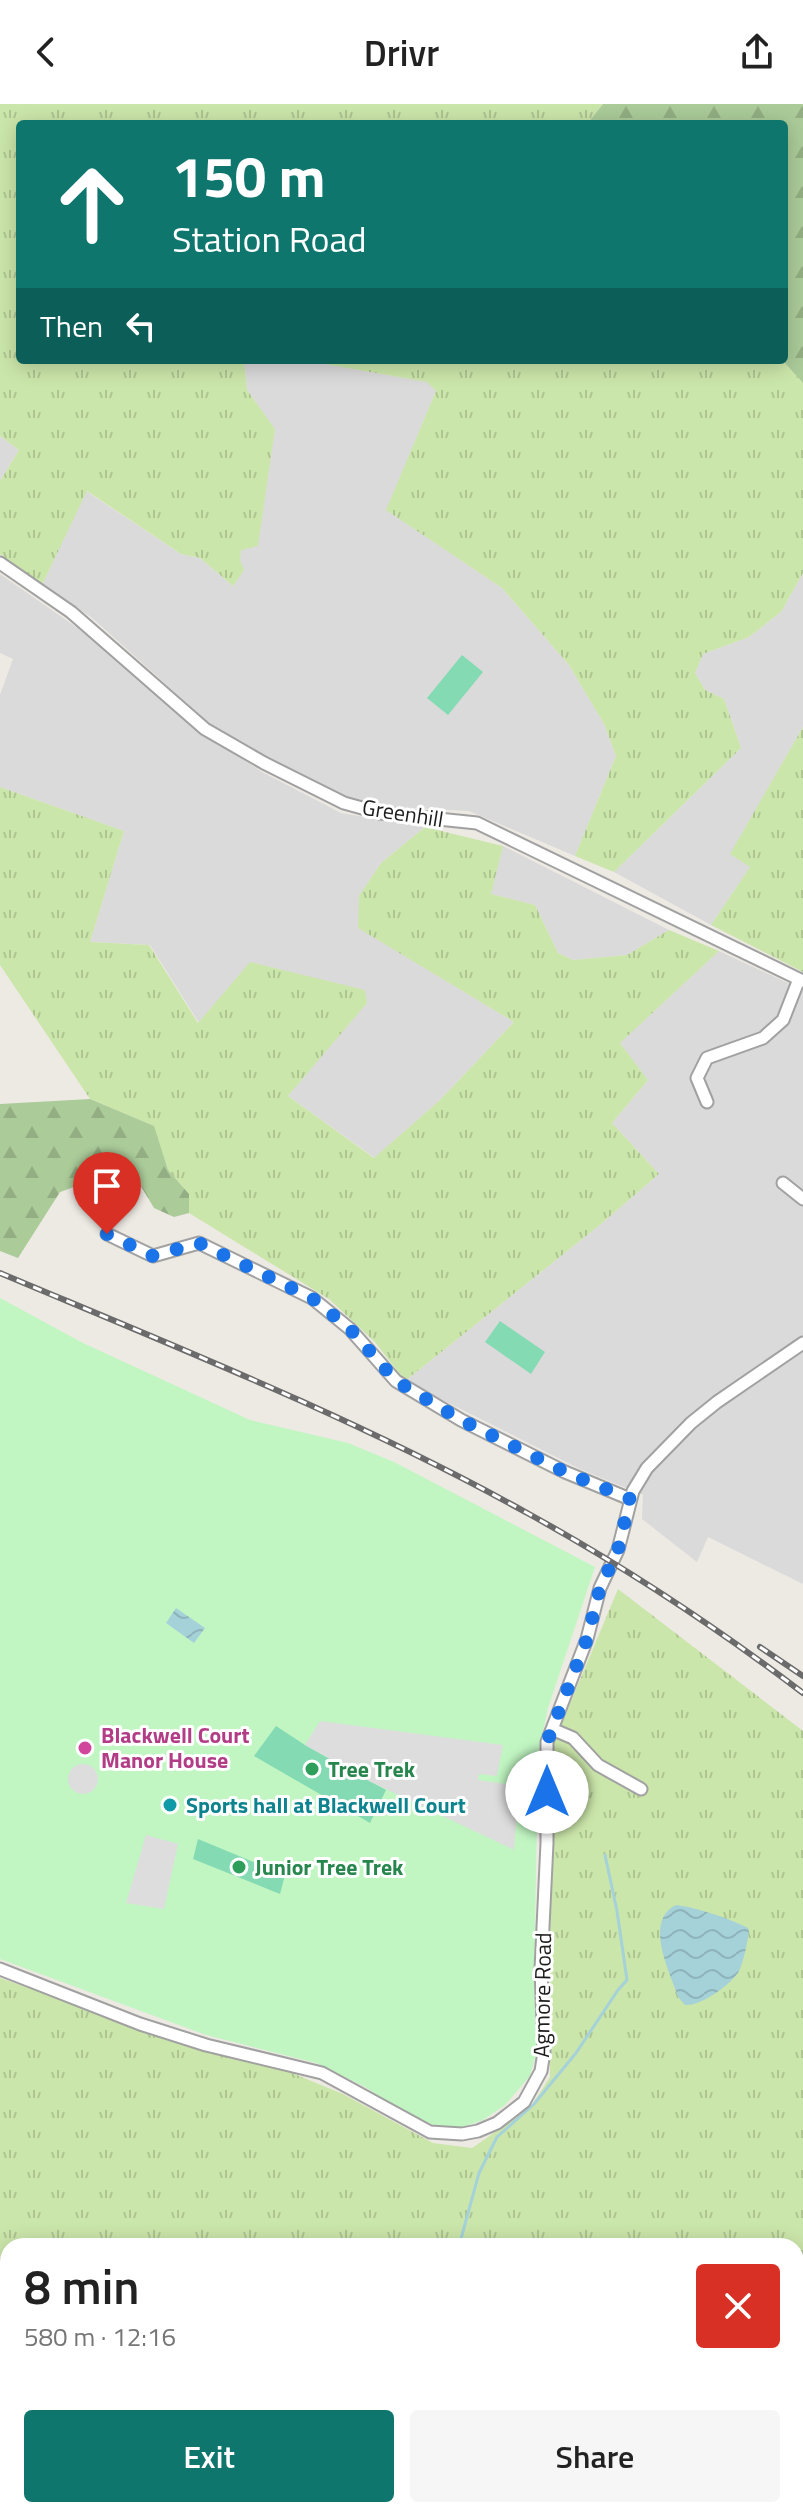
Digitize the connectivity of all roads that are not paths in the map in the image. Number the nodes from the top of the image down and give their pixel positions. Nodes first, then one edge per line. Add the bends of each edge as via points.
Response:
1 (0, 563) edge
2 (801, 980) edge
3 (707, 1102) dead end
4 (783, 1183) dead end
5 (803, 1199) edge
6 (107, 1234) dead end
7 (803, 1343) edge
8 (630, 1499) junction
9 (552, 1729) junction
10 (641, 1789) dead end
11 (0, 1969) edge

1 - 2 street, Greenhill via 71,612 205,729 264,763 344,803 380,813 477,823
2 - 3 street, Greenhill via 783,1020 763,1038 707,1058 697,1078
4 - 5 street
6 - 8 street via 153,1256 199,1243 312,1298 350,1329 396,1381 487,1433
7 - 8 street, Agmore Road via 691,1423 647,1468
8 - 9 street, Agmore Road via 620,1542
9 - 10 street via 573,1738 598,1765
9 - 11 street, Agmore Road via 547,1742 541,1969 544,2052 541,2071 524,2102 497,2123 462,2134 430,2132 322,2073 140,2024

